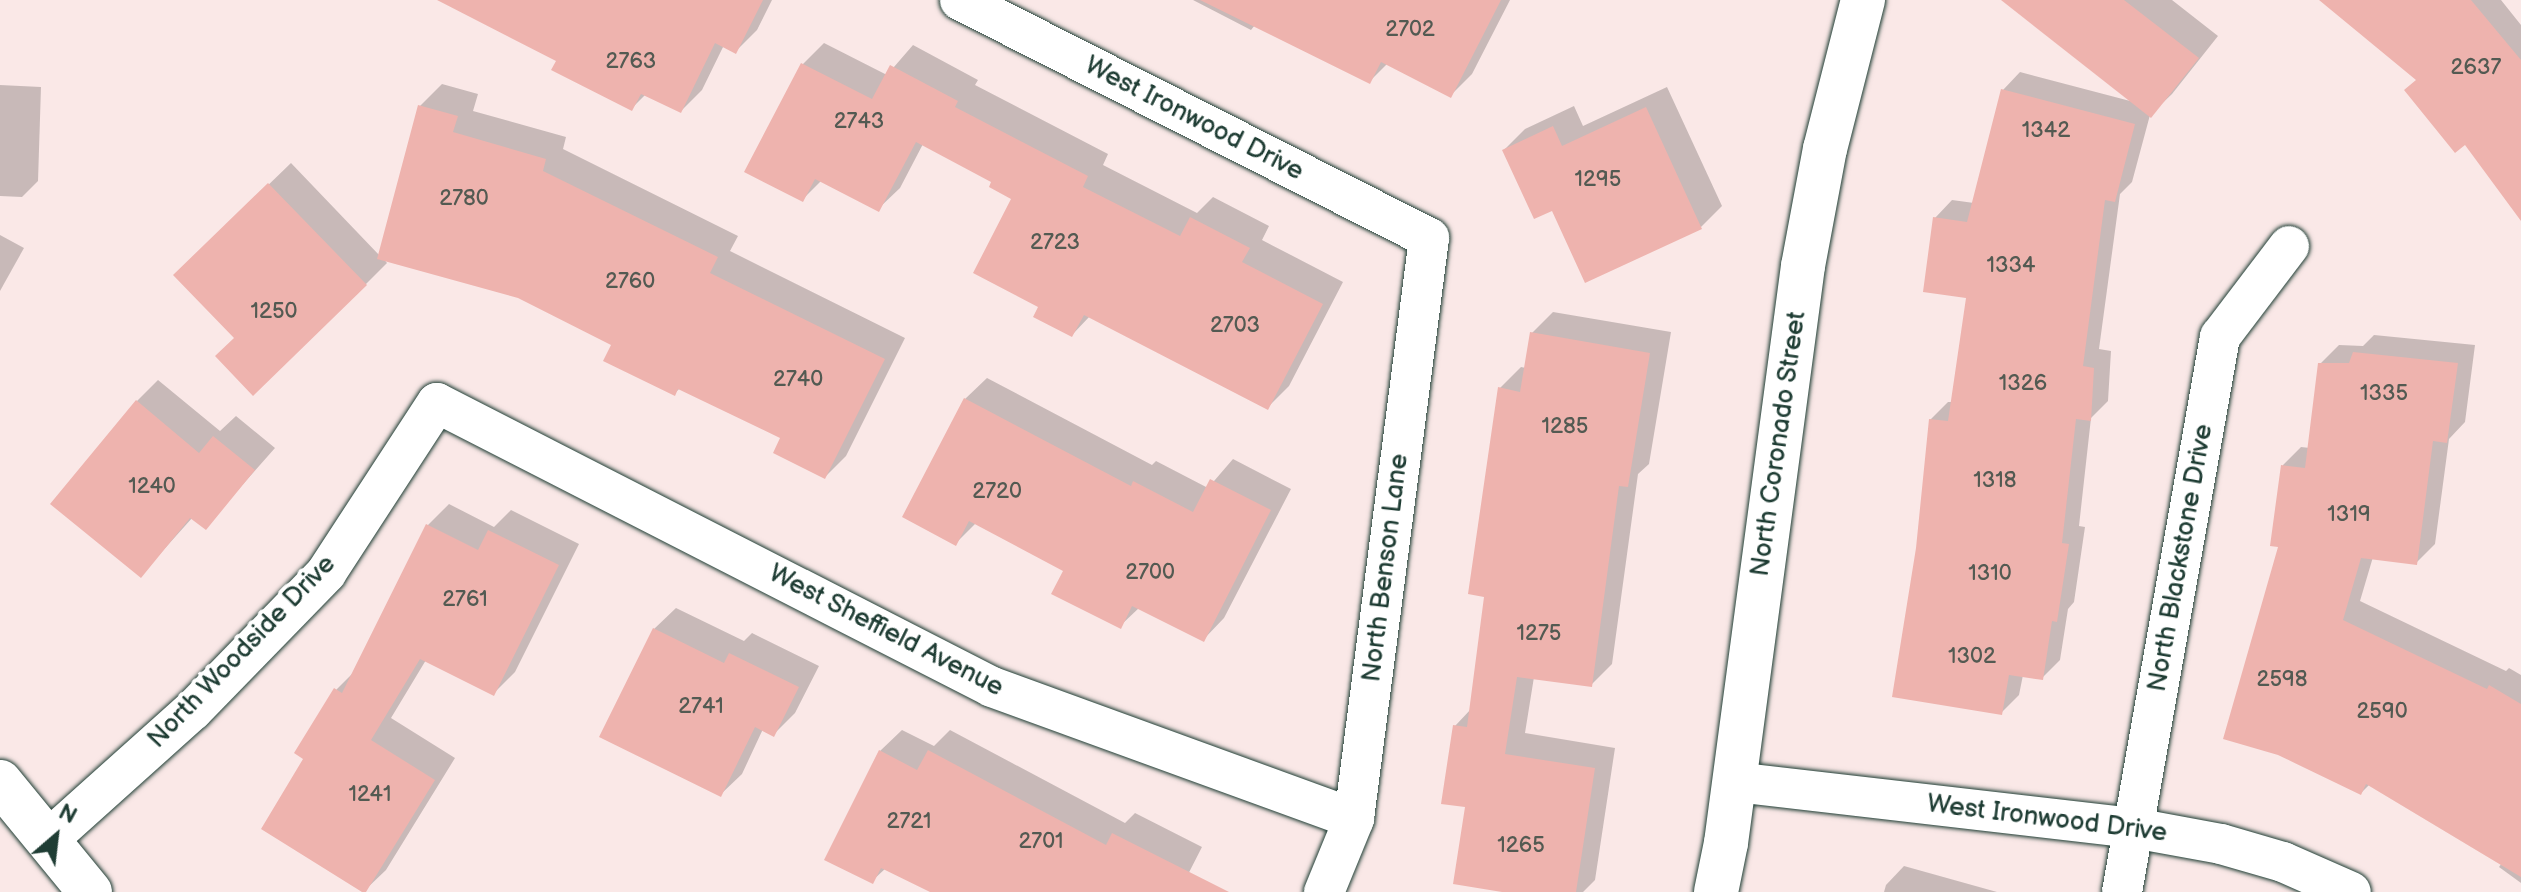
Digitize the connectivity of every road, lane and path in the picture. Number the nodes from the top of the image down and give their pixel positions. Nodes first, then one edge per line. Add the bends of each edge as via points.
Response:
1 (960, 0) edge
2 (1863, 0) edge
3 (1429, 238) joint
4 (2289, 246) dead end
5 (437, 403) joint
6 (0, 782) edge
7 (1735, 782) junction
8 (1354, 819) junction
9 (2134, 828) junction
10 (49, 839) junction
11 (90, 892) edge
12 (1324, 892) edge
13 (1716, 892) edge
14 (2122, 892) edge
15 (2351, 892) edge

1 - 3 street, West Ironwood Drive
2 - 7 street, North Coronado Street via 1825,149 1803,266
3 - 8 street, North Benson Lane
4 - 9 street, North Blackstone Drive via 2220,337
5 - 8 street, West Sheffield Avenue via 992,687
5 - 10 street, North Woodside Drive via 326,573 193,710
6 - 10 street
7 - 9 street, West Ironwood Drive
7 - 13 street, North Coronado Street
8 - 12 street, North Benson Lane
9 - 14 street, North Blackstone Drive
9 - 15 street, West Ironwood Drive via 2283,862
10 - 11 street

